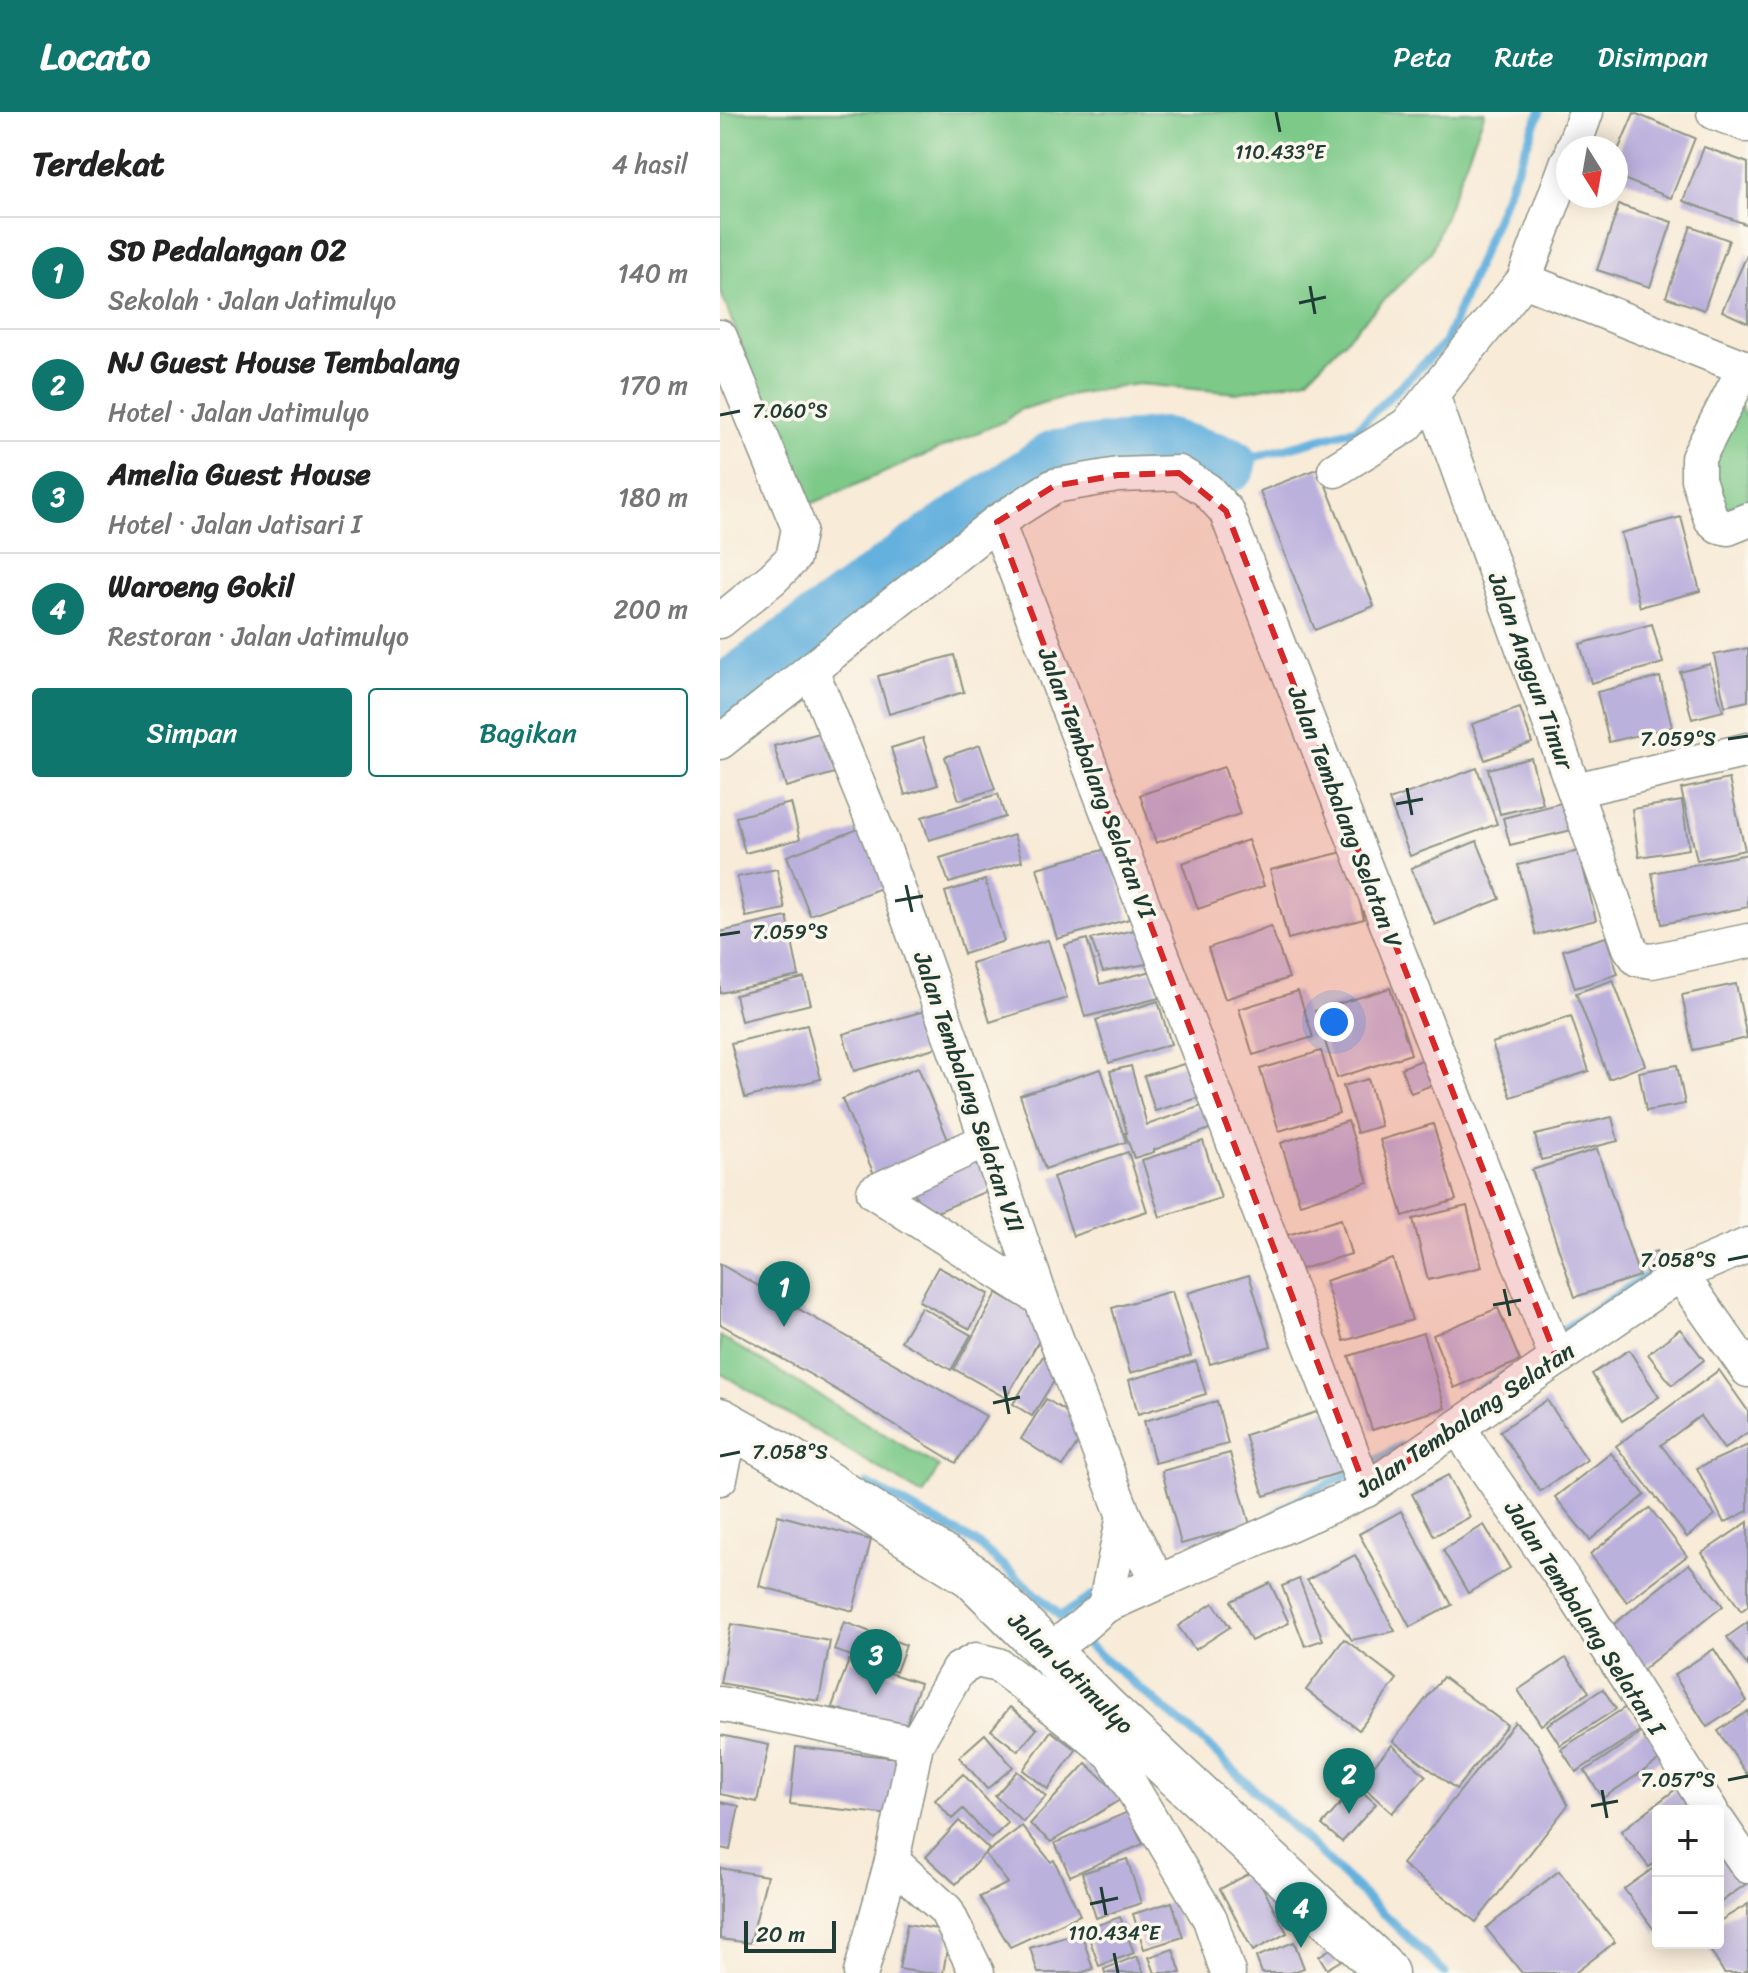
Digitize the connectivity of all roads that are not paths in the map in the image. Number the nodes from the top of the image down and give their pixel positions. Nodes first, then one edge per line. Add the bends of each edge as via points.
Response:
1 (1586, 112) edge
2 (1714, 112) edge
3 (1748, 125) edge
4 (1577, 136) edge
5 (1556, 193) edge
6 (1524, 280) junction
7 (720, 337) edge
8 (1747, 368) edge
9 (1432, 395) junction
10 (1335, 470) dead end
11 (1748, 520) edge
12 (997, 522) junction
13 (720, 621) edge
14 (811, 670) junction
15 (720, 742) edge
16 (1748, 750) edge
17 (1575, 790) junction
18 (1748, 941) edge
19 (987, 1140) junction
20 (1748, 1245) edge
21 (1680, 1274) junction
22 (1041, 1299) junction
23 (1557, 1359) junction
24 (1748, 1370) edge
25 (1459, 1426) junction
26 (722, 1448) edge
27 (1366, 1490) junction
28 (1124, 1516) junction
29 (1158, 1582) junction
30 (1073, 1631) junction
31 (720, 1704) edge
32 (916, 1744) junction
33 (1707, 1805) edge
34 (1724, 1831) edge
35 (892, 1861) junction
36 (1748, 1866) edge
37 (861, 1973) edge
38 (977, 1973) edge
39 (1228, 1973) edge
40 (1386, 1973) edge

1 - 4 street
2 - 3 street
5 - 6 street
6 - 8 street
6 - 9 street
7 - 13 street via 799,528 793,558
8 - 11 street via 1698,458 1698,479 1711,519 1719,526
9 - 10 street via 1407,425
9 - 17 street, Jalan Anggun Timur
12 - 14 street
12 - 23 street, Jalan Tembalang Selatan V via 1054,486 1118,475 1179,473 1207,490 1226,511
12 - 27 street, Jalan Tembalang Selatan VI
14 - 15 street
14 - 19 street, Jalan Tembalang Selatan VII via 881,841
16 - 17 street
17 - 18 street, Jalan Anggun Timur via 1638,959 1652,961
19 - 22 street, Jalan Tembalang Selatan VII
19 - 22 street via 874,1192
20 - 21 street, Jalan Tembalang Selatan
21 - 23 street, Jalan Tembalang Selatan
21 - 24 street
22 - 28 street, Jalan Tembalang Selatan VII
23 - 25 street, Jalan Tembalang Selatan
25 - 27 street, Jalan Tembalang Selatan
25 - 33 street, Jalan Tembalang Selatan I
26 - 30 street, Jalan Jatimulyo via 777,1452 972,1576
27 - 29 street, Jalan Tembalang Selatan
28 - 29 street, Jalan Tembalang Selatan VII
28 - 30 street
29 - 30 street, Jalan Tembalang Selatan
30 - 40 street, Jalan Jatimulyo via 1108,1711
31 - 32 street
32 - 35 street
32 - 39 street via 958,1670 976,1660 998,1665 1112,1754 1210,1919
34 - 36 street
35 - 37 street
35 - 38 street via 946,1910

